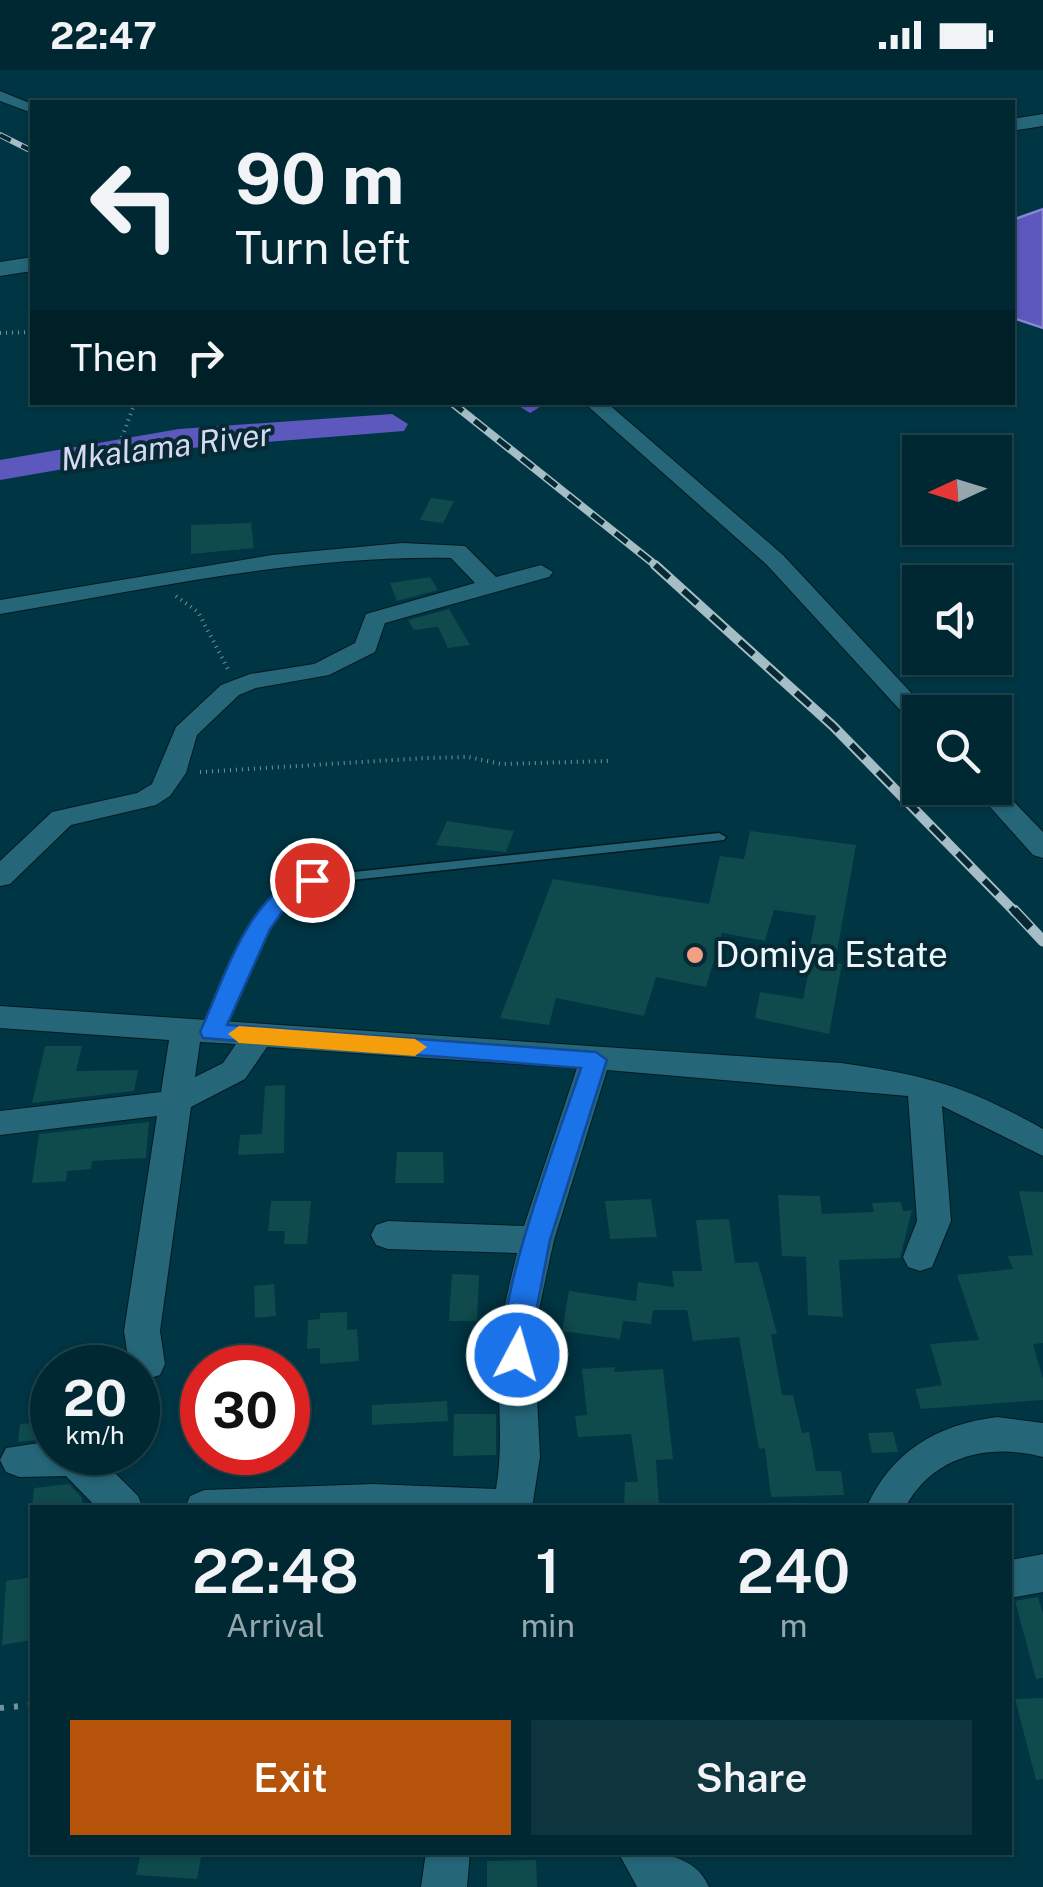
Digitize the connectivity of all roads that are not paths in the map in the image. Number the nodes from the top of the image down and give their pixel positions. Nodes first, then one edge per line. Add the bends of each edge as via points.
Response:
1 (0, 96) edge
2 (30, 108) edge
3 (1043, 120) edge
4 (1015, 124) edge
5 (30, 264) edge
6 (0, 270) edge
7 (596, 405) edge
8 (541, 572) dead end
9 (488, 584) junction
10 (0, 606) edge
11 (902, 697) edge
12 (1002, 805) edge
13 (719, 837) dead end
14 (1043, 849) edge
15 (0, 877) edge
16 (0, 1017) edge
17 (199, 1031) junction
18 (258, 1036) junction
19 (596, 1060) junction
20 (923, 1086) junction
21 (172, 1102) junction
22 (0, 1123) edge
23 (1043, 1144) edge
24 (388, 1235) dead end
25 (537, 1240) junction
26 (920, 1257) dead end
27 (144, 1345) edge
28 (1043, 1440) edge
29 (20, 1460) dead end
30 (121, 1505) edge
31 (268, 1505) edge
32 (459, 1505) edge
33 (512, 1505) edge
34 (886, 1505) edge
35 (1043, 1573) edge
36 (1012, 1578) edge
37 (448, 1855) edge
38 (642, 1855) edge
39 (444, 1887) edge
40 (686, 1887) edge

1 - 2 street
3 - 4 street
5 - 6 street
7 - 11 street via 775,560
8 - 9 street
9 - 10 street via 457,551 433,549 160,578
9 - 15 street via 374,619 366,647 345,660 239,686 185,732 161,790 62,818
12 - 14 street
13 - 17 lane via 312,880 281,897
16 - 17 street
17 - 18 street
17 - 21 street
18 - 19 street
18 - 21 street via 234,1071
19 - 20 street
19 - 25 street
20 - 23 street
20 - 26 street via 934,1221
21 - 22 street
21 - 27 street
24 - 25 street
25 - 33 street via 517,1332 520,1458
28 - 34 street via 999,1432 948,1445 892,1488
29 - 30 street via 81,1461
31 - 32 street
35 - 36 street
37 - 39 street
38 - 40 street via 654,1872

